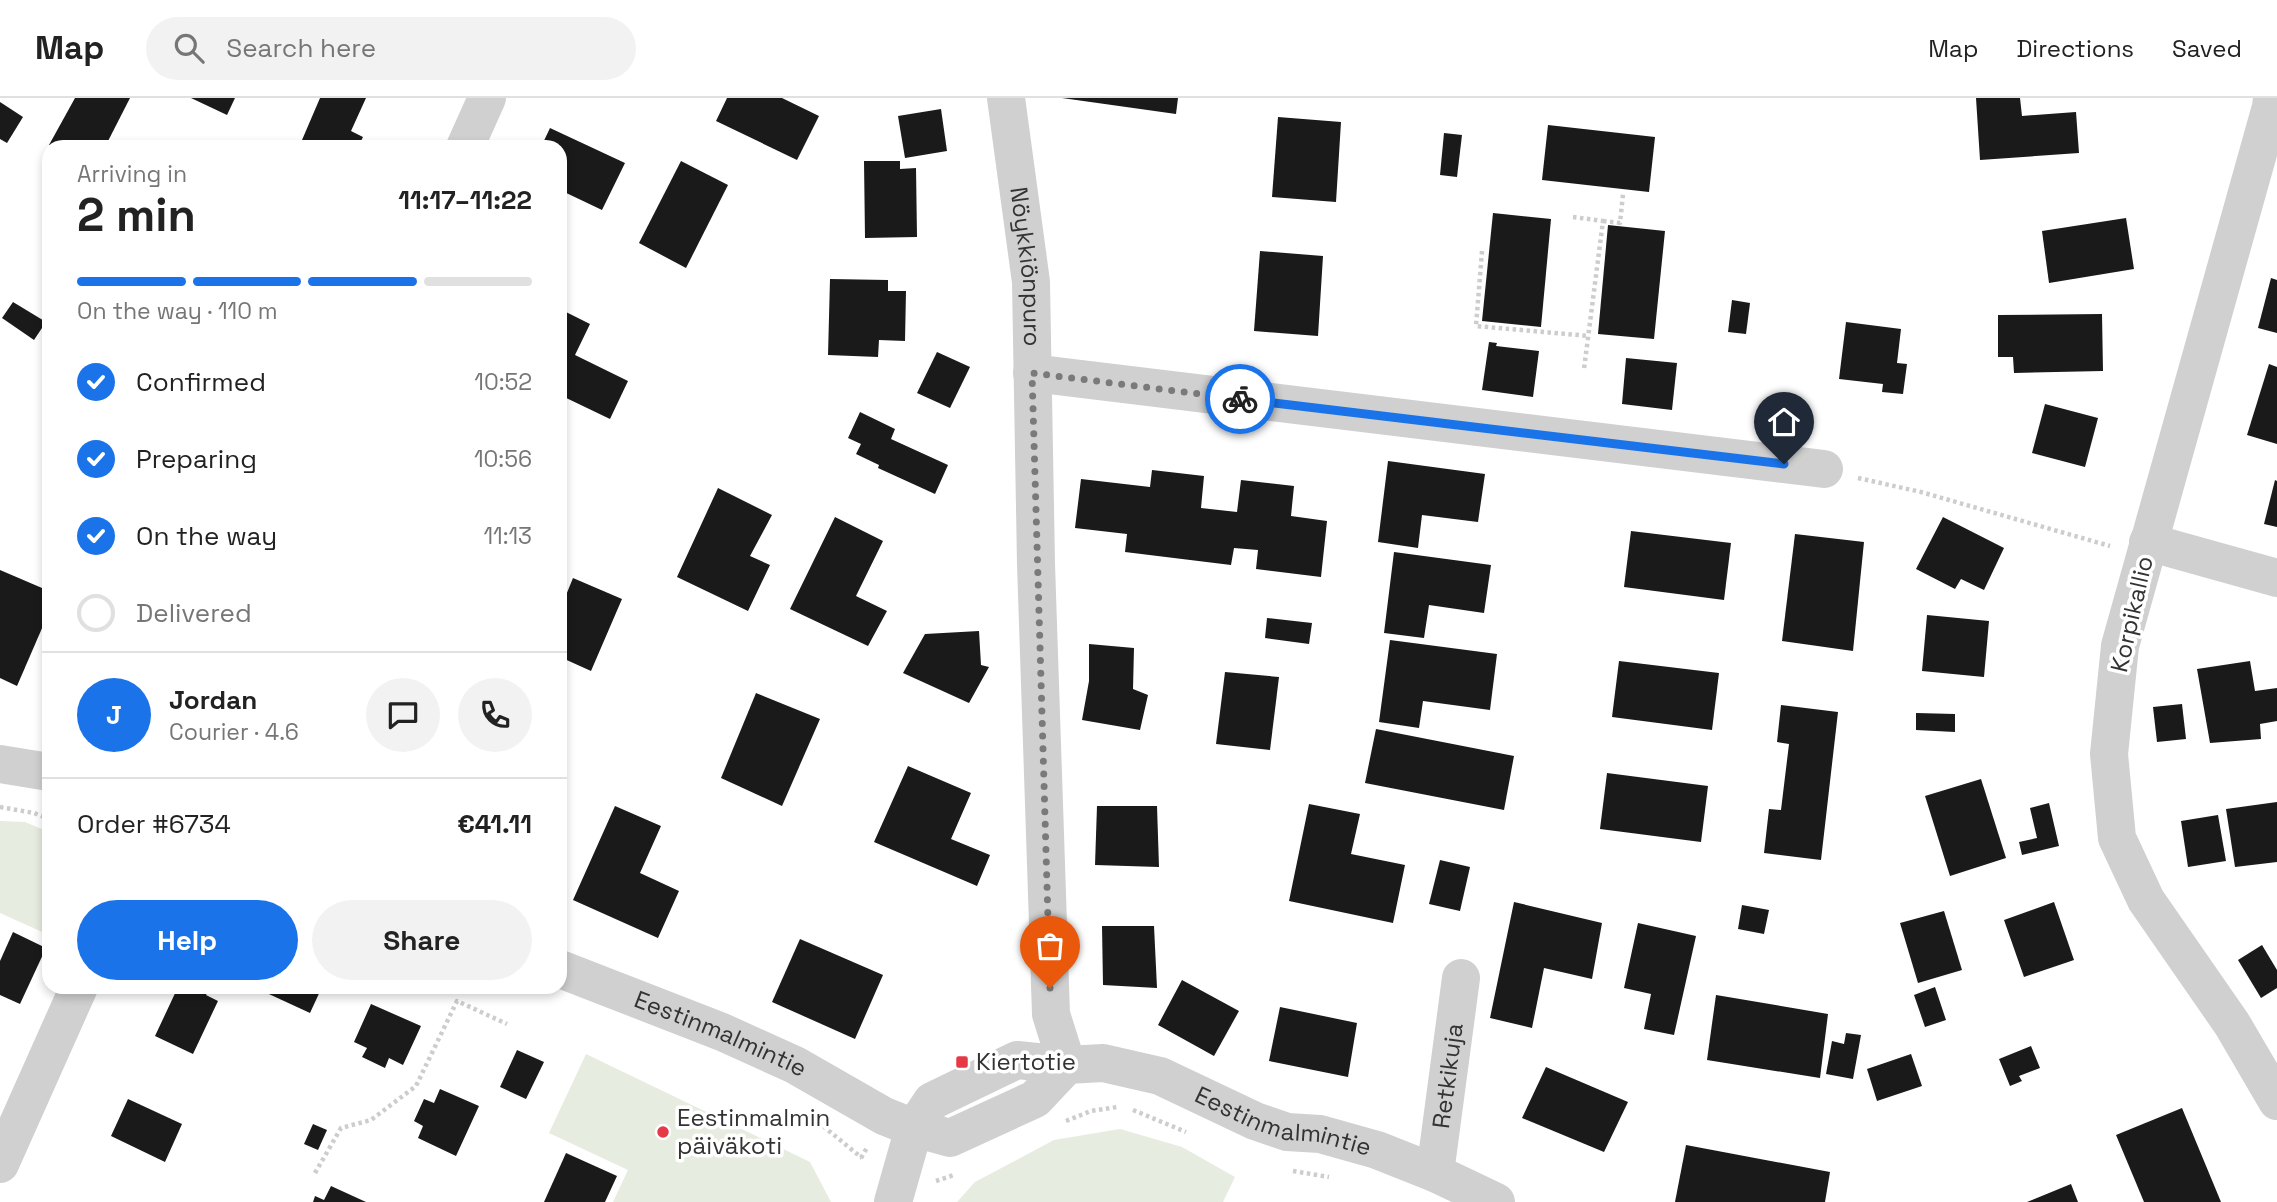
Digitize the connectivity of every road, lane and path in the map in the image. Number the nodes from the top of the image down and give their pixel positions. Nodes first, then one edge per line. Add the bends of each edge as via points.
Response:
1 (487, 98) edge
2 (1006, 98) edge
3 (2272, 98) edge
4 (468, 140) edge
5 (1623, 194) dead end
6 (1573, 217) dead end
7 (1603, 221) junction
8 (1482, 251) dead end
9 (1589, 336) junction
10 (1584, 369) dead end
11 (1032, 373) junction
12 (1824, 469) joint
13 (2146, 550) junction
14 (2277, 578) edge
15 (0, 764) edge
16 (42, 771) edge
17 (0, 807) edge
18 (42, 817) edge
19 (567, 972) edge
20 (1461, 978) dead end
21 (76, 994) edge
22 (508, 1024) dead end
23 (1067, 1065) junction
24 (2277, 1101) edge
25 (899, 1122) junction
26 (861, 1158) dead end
27 (0, 1164) edge
28 (315, 1173) dead end
29 (1435, 1173) junction
30 (893, 1202) edge
31 (1496, 1202) edge

1 - 4 street
2 - 11 street, Nöykkiönpuro via 1031,282
3 - 13 street, Korpikallio
5 - 7 path via 1620,223
6 - 7 path
7 - 9 path
8 - 9 path via 1476,326
9 - 10 path
11 - 12 street
11 - 23 street, Nöykkiönpuro via 1051,1014
12 - 13 path
13 - 14 street
13 - 24 street, Korpikallio via 2120,646 2109,754 2117,838 2146,900 2239,1035
15 - 16 street
17 - 18 path
19 - 25 street, Eestinmalmintie via 795,1065
20 - 29 street, Retkikuja
21 - 27 street
22 - 28 path via 457,1001 416,1086 371,1120 341,1128
23 - 25 street, Eestinmalmintie via 1017,1060
23 - 29 street, Eestinmalmintie via 1103,1063 1160,1076 1255,1121 1377,1150
25 - 26 path
25 - 30 street
29 - 31 street, Eestinmalmintie

